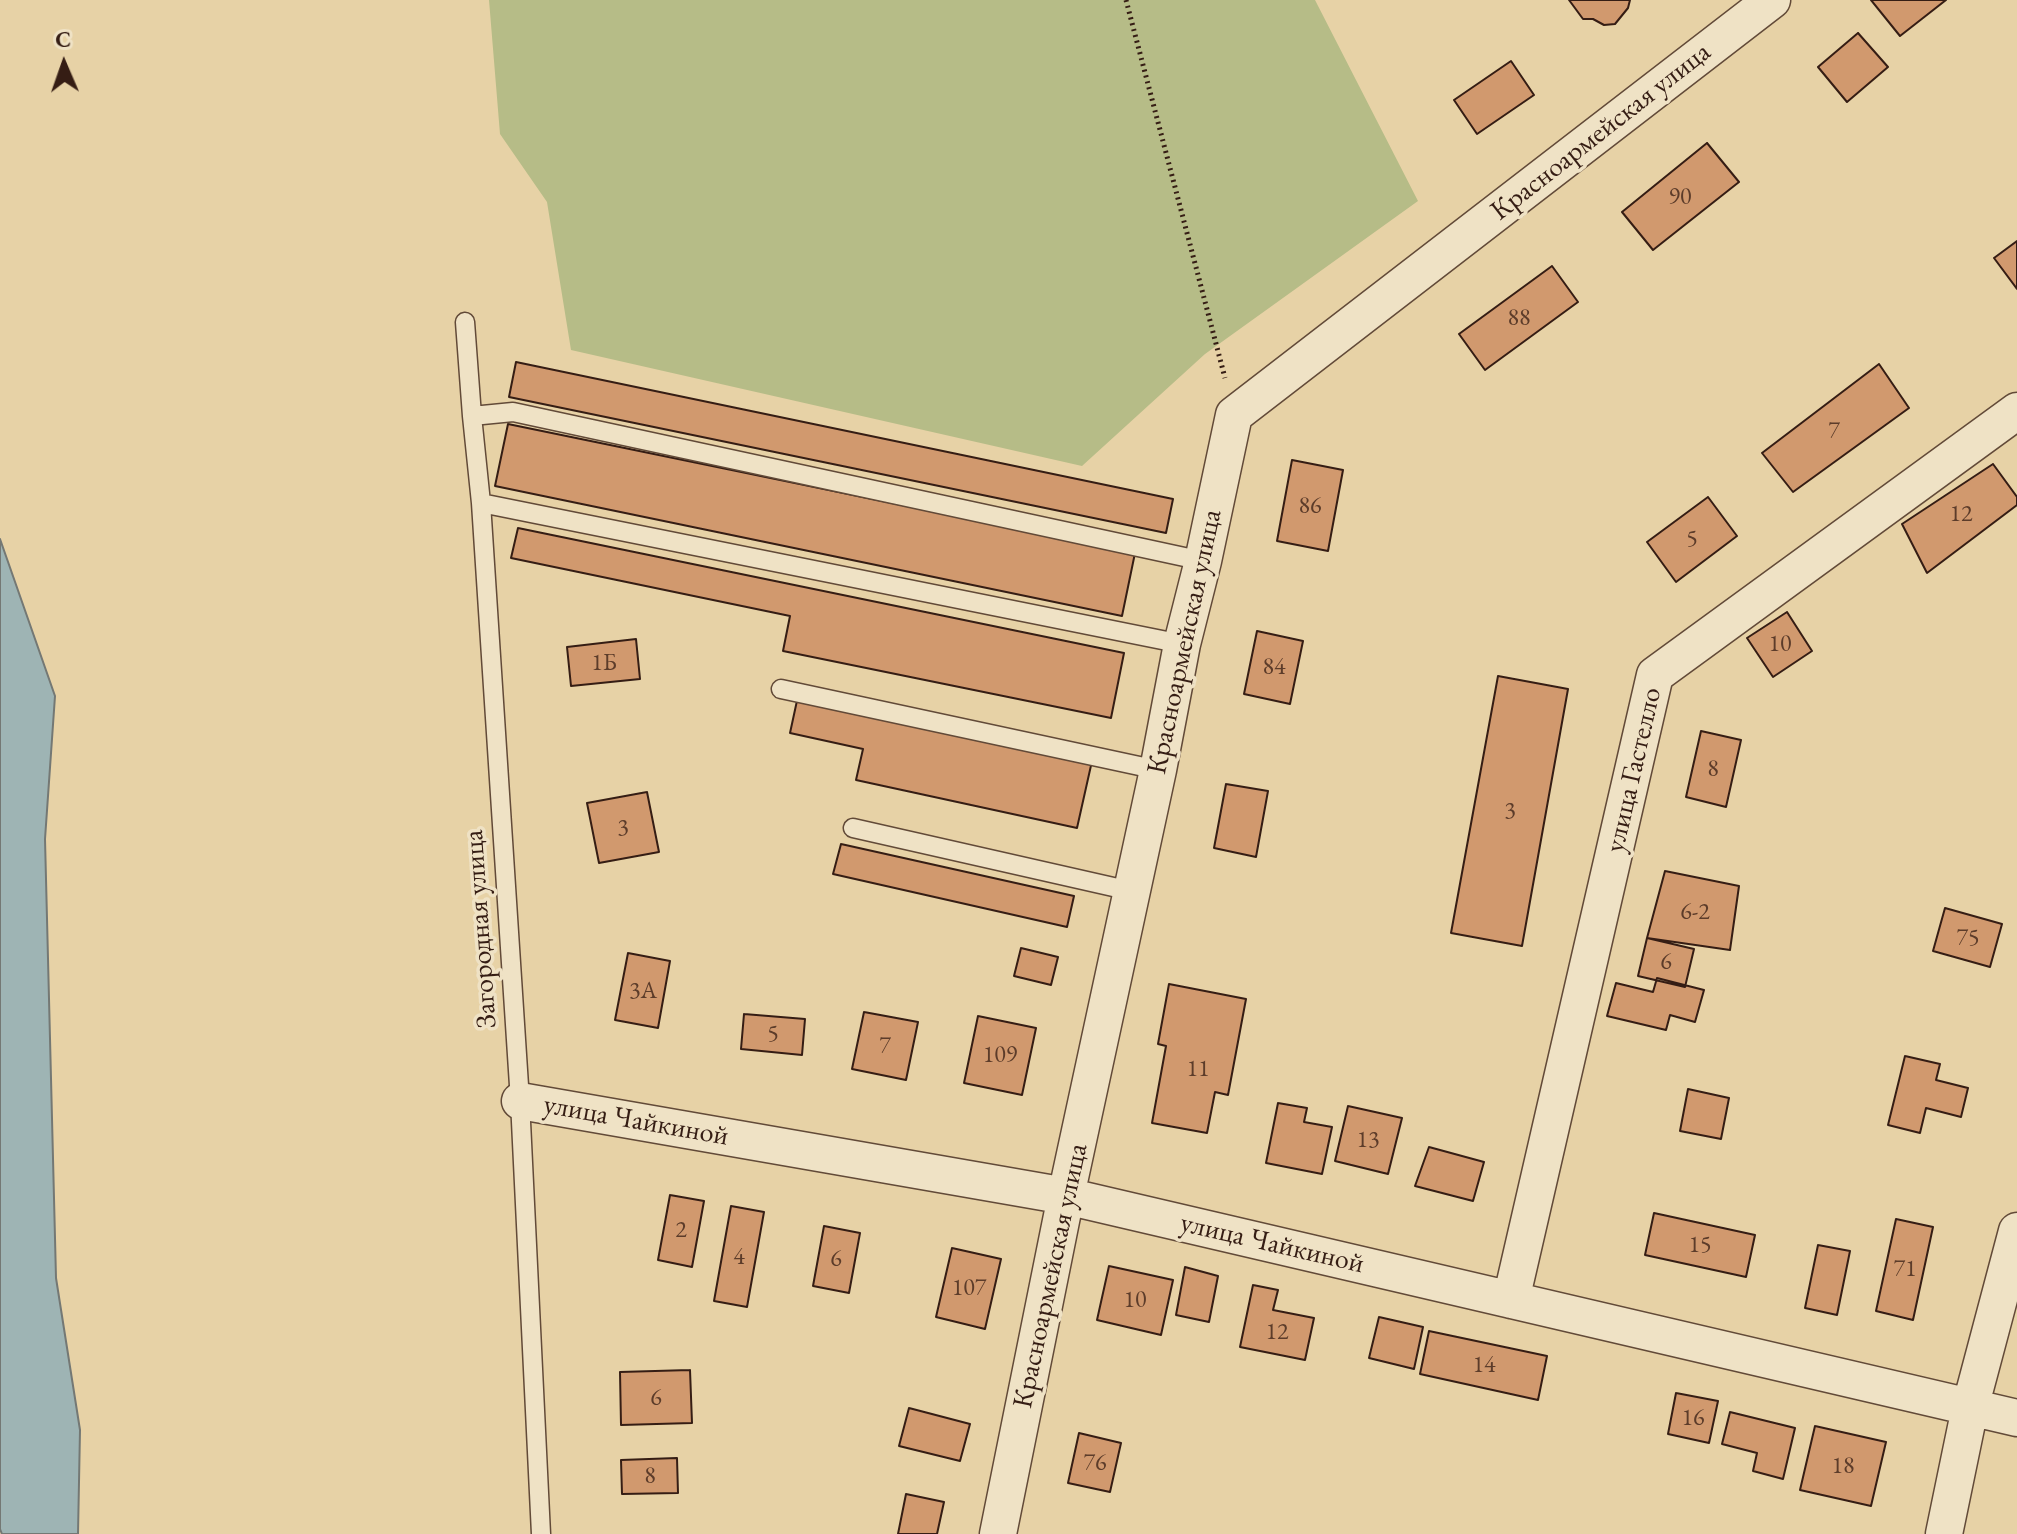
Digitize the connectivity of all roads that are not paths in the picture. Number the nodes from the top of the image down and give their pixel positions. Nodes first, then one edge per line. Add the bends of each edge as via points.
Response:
1 (1772, 0) edge
2 (465, 322) dead end
3 (2017, 411) edge
4 (472, 416) junction
5 (481, 503) junction
6 (1203, 561) junction
7 (1182, 644) junction
8 (781, 689) dead end
9 (1158, 770) junction
10 (853, 828) dead end
11 (1131, 891) junction
12 (520, 1101) junction
13 (1066, 1196) junction
14 (2017, 1231) edge
15 (1511, 1300) junction
16 (1970, 1408) junction
17 (2017, 1418) edge
18 (541, 1534) edge
19 (998, 1534) edge
20 (1944, 1534) edge

1 - 6 street, Красноармейская улица via 1234,415
2 - 4 lane, Загородная улица
3 - 15 street, улица Гастелло via 1655,675
4 - 5 lane, Загородная улица
4 - 6 lane via 513,412
5 - 7 lane
5 - 12 lane, Загородная улица
6 - 7 street, Красноармейская улица
7 - 9 street, Красноармейская улица
8 - 9 lane
9 - 11 street, Красноармейская улица
10 - 11 lane
11 - 13 street, Красноармейская улица
12 - 13 street, улица Чайкиной
12 - 18 lane, Загородная улица
13 - 15 street, улица Чайкиной
13 - 19 street, Красноармейская улица
14 - 16 street
15 - 16 street, улица Чайкиной
16 - 17 street, улица Чайкиной
16 - 20 street

